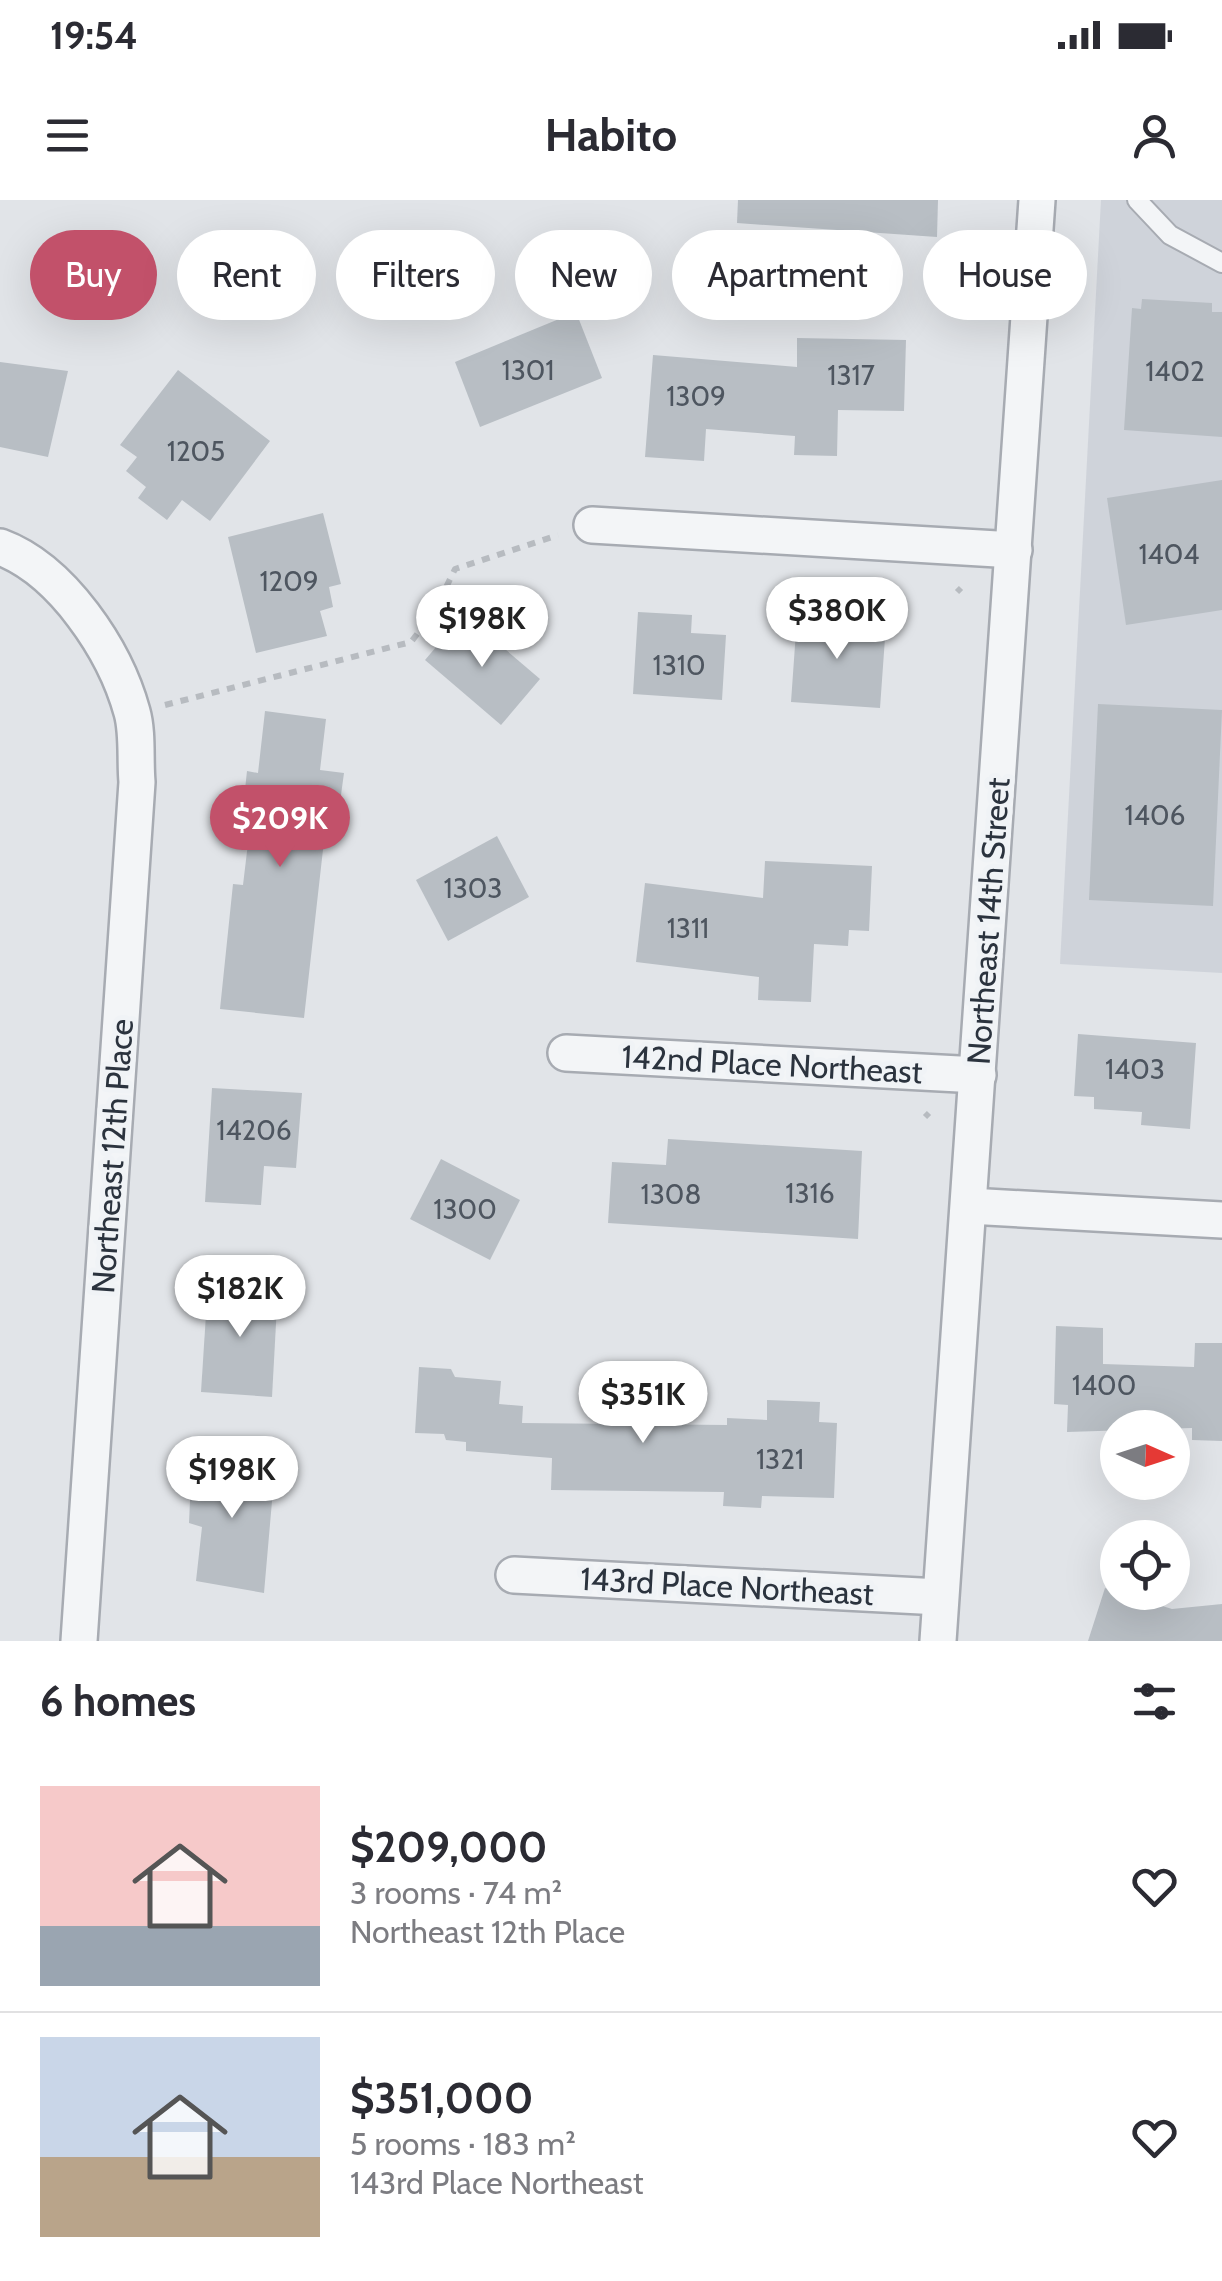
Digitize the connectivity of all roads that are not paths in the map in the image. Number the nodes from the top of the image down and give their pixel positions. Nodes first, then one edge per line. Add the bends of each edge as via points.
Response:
1 (1037, 200) edge
2 (1137, 200) edge
3 (1222, 262) edge
4 (592, 525) road end
5 (0, 547) edge
6 (1014, 550) junction
7 (566, 1053) dead end
8 (978, 1075) junction
9 (969, 1206) junction
10 (1222, 1220) edge
11 (514, 1575) dead end
12 (940, 1596) junction
13 (80, 1641) edge
14 (938, 1641) edge

1 - 6 street, Northeast 14th Street
2 - 3 lane via 1170,235
4 - 6 street
5 - 13 street, Northeast 12th Place via 54,584 86,622 133,714 137,782
6 - 8 street, Northeast 14th Street
7 - 8 street, 142nd Place Northeast
8 - 9 street, Northeast 14th Street
9 - 10 street
9 - 12 street, Northeast 14th Street
11 - 12 street, 143rd Place Northeast
12 - 14 street, Northeast 14th Street

